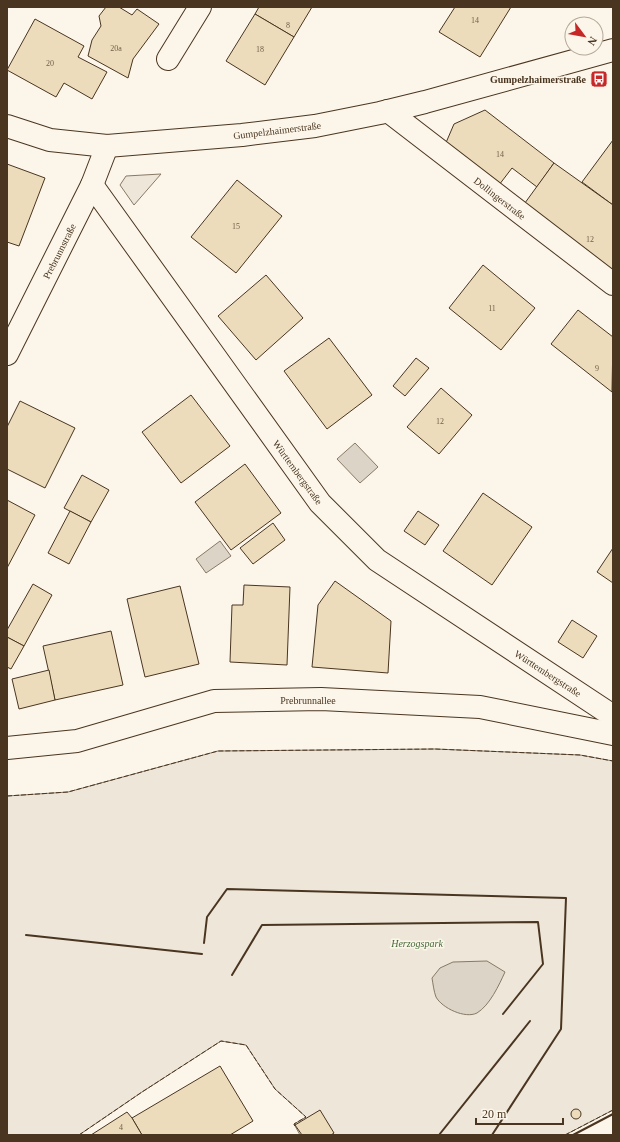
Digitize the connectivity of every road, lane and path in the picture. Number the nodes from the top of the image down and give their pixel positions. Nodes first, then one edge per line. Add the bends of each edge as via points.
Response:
1 (200, 7) edge
2 (613, 50) edge
3 (168, 59) dead end
4 (388, 111) junction
5 (7, 126) edge
6 (107, 146) junction
7 (92, 185) junction
8 (613, 284) edge
9 (7, 354) edge
10 (613, 716) edge
11 (613, 734) edge
12 (7, 748) edge

1 - 3 street
2 - 4 street, Gumpelzhaimerstraße
4 - 6 street, Gumpelzhaimerstraße via 315,126
4 - 8 street, Dollingerstraße
5 - 6 street, Gumpelzhaimerstraße via 50,140
6 - 7 street, Prebrunnstraße
7 - 9 street, Prebrunnstraße
7 - 10 street, Württembergstraße via 320,503 377,560
11 - 12 street, Prebrunnallee via 480,707 321,699 214,700 77,741

